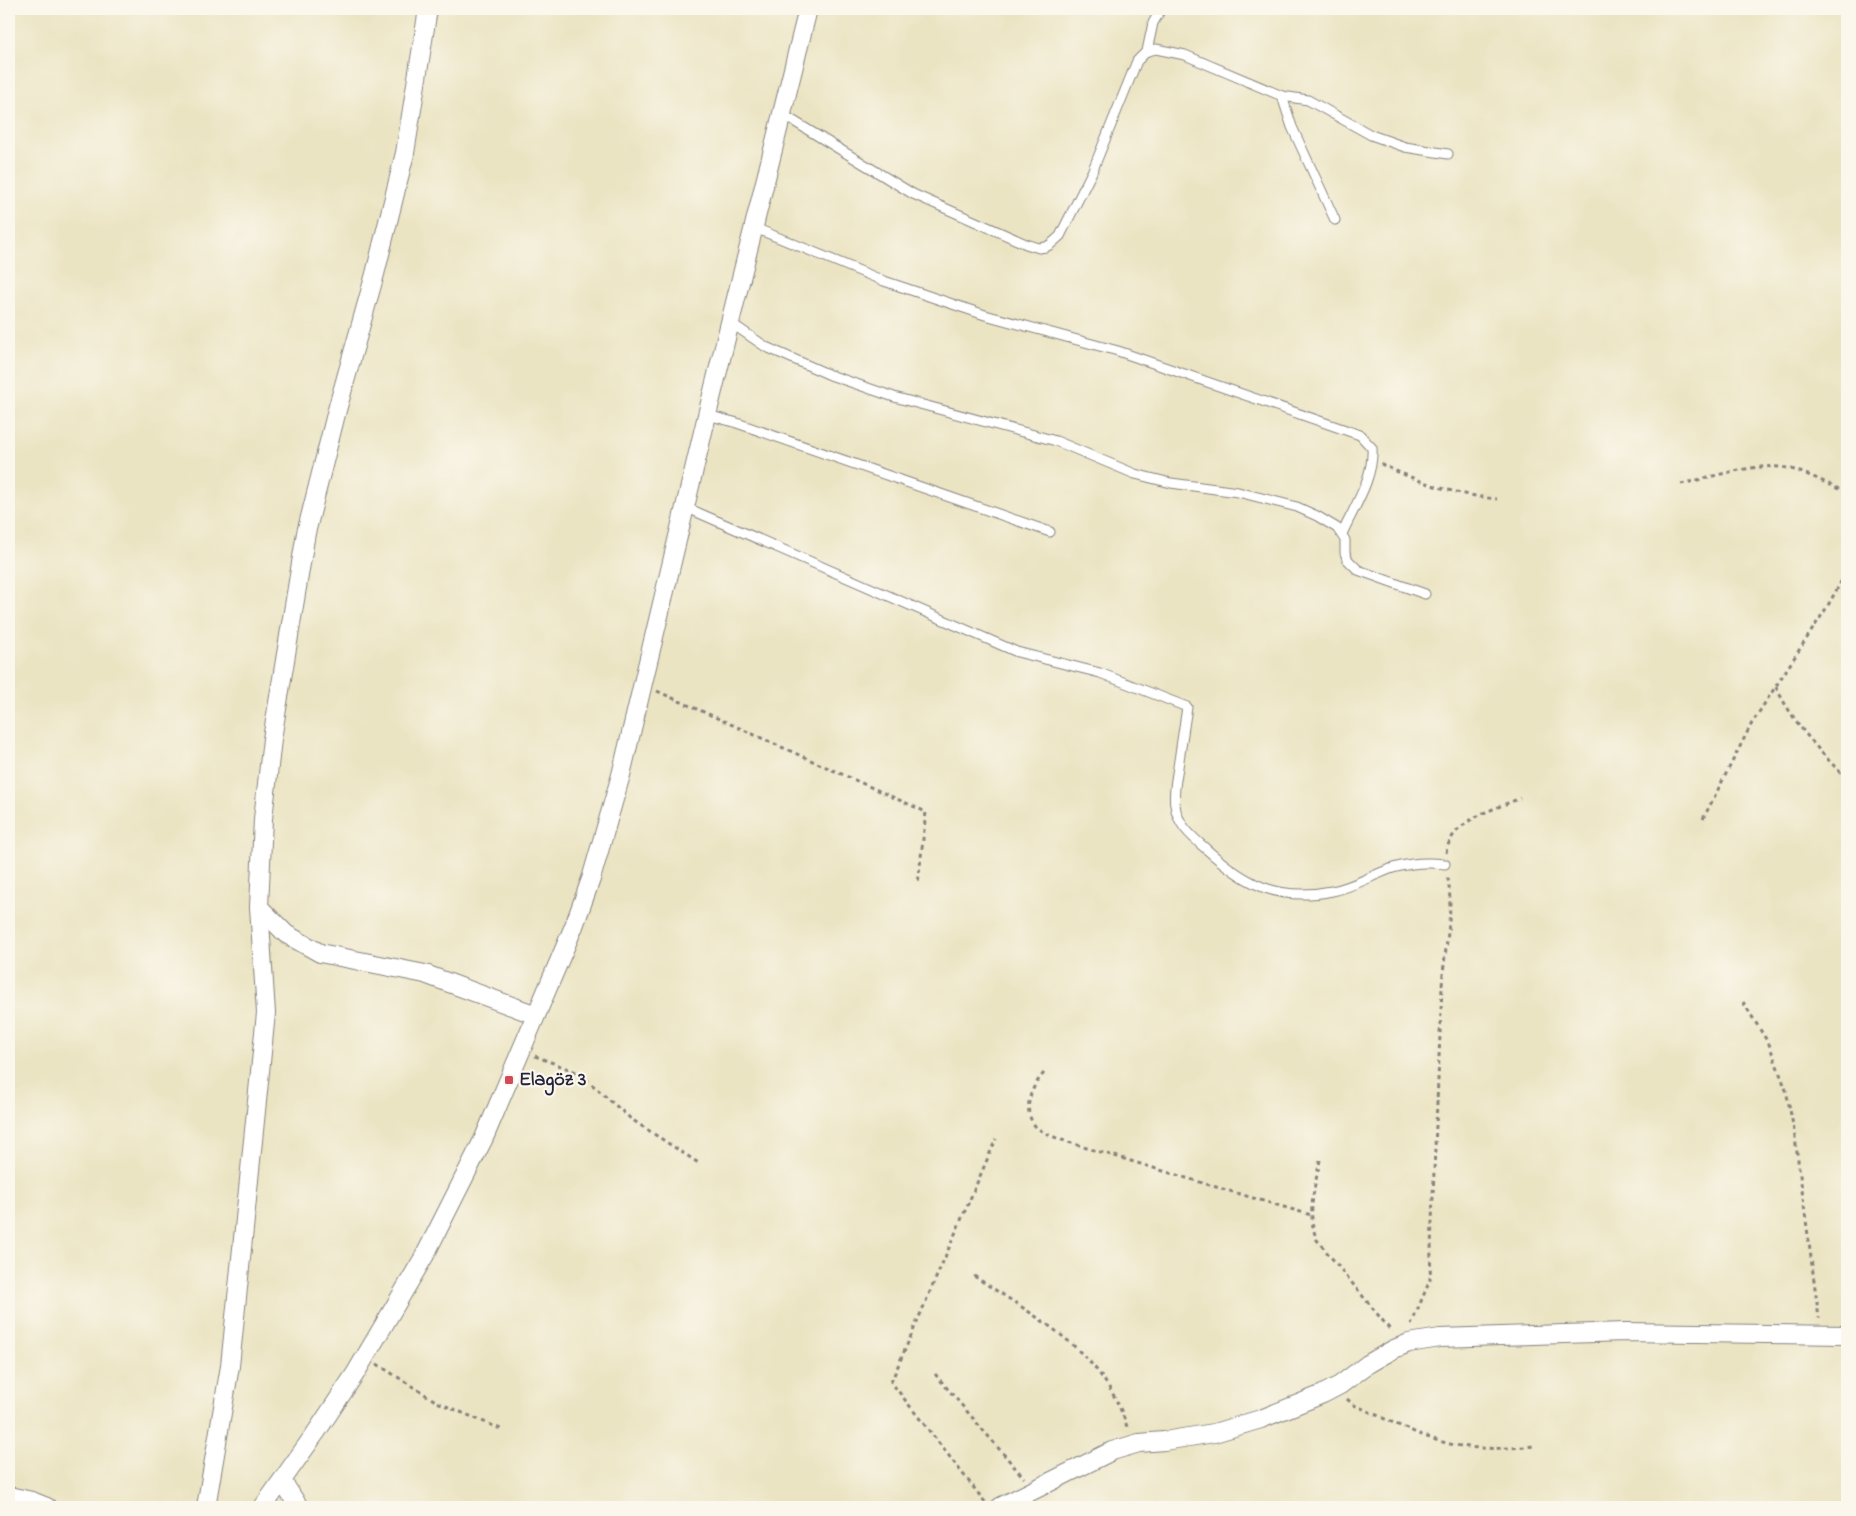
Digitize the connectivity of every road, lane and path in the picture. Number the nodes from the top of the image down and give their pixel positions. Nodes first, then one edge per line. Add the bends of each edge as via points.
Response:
1 (428, 9) edge
2 (808, 9) edge
3 (1161, 9) edge
4 (1147, 51) junction
5 (1282, 96) junction
6 (782, 114) junction
7 (1448, 154) dead end
8 (1335, 220) dead end
9 (755, 228) junction
10 (731, 323) junction
11 (707, 415) junction
12 (1373, 461) junction
13 (1681, 484) dead end
14 (1847, 493) edge
15 (1497, 498) dead end
16 (685, 507) junction
17 (1050, 532) dead end
18 (1342, 534) junction
19 (1847, 571) edge
20 (1425, 594) dead end
21 (642, 685) junction
22 (1776, 686) junction
23 (1847, 779) edge
24 (1520, 798) dead end
25 (1704, 818) dead end
26 (1446, 864) junction
27 (918, 884) dead end
28 (259, 907) junction
29 (1743, 1002) dead end
30 (536, 1015) junction
31 (521, 1051) junction
32 (1044, 1073) dead end
33 (996, 1139) dead end
34 (1320, 1160) dead end
35 (700, 1164) dead end
36 (1311, 1215) junction
37 (974, 1276) dead end
38 (1821, 1334) junction
39 (1847, 1335) edge
40 (1404, 1346) junction
41 (366, 1356) junction
42 (935, 1374) dead end
43 (1334, 1388) junction
44 (503, 1430) dead end
45 (1132, 1445) junction
46 (1534, 1446) dead end
47 (282, 1481) junction
48 (1035, 1490) junction
49 (9, 1496) edge
50 (47, 1507) edge
51 (206, 1507) edge
52 (263, 1507) edge
53 (299, 1507) edge
54 (989, 1507) edge
55 (1000, 1507) edge

1 - 28 street via 405,153 306,534 272,738 263,819
2 - 6 street
3 - 4 lane via 1153,23
4 - 5 lane via 1164,50 1185,55
4 - 6 lane via 1137,61 1092,172 1060,236 1046,247 1032,247 913,194
5 - 7 lane via 1308,100 1371,136 1405,147
5 - 8 lane via 1292,127
6 - 9 street
9 - 10 street
9 - 12 lane via 884,281 985,315 1118,351 1360,435 1372,448
10 - 11 street
10 - 18 lane via 775,351 830,375 894,397 1056,441 1134,474 1171,483 1238,492 1297,507 1332,524
11 - 16 street
11 - 17 lane
12 - 15 path via 1450,491
12 - 18 lane
13 - 14 path via 1755,468 1776,467 1797,471
16 - 21 street
16 - 26 lane via 1017,652 1100,673 1187,707 1174,795 1177,816 1190,834 1227,868 1245,879 1276,891 1308,895 1349,887 1407,865
18 - 20 lane via 1348,560 1358,570
19 - 22 path via 1828,607
21 - 27 path via 926,812
21 - 30 street via 591,879
22 - 23 path via 1802,731
22 - 25 path via 1752,723
24 - 26 path via 1459,828 1447,848
26 - 40 path via 1450,916 1443,970 1430,1280
28 - 30 street via 286,934 320,954 425,974
28 - 51 street via 266,1013 230,1366
29 - 38 path via 1769,1044 1786,1090
30 - 31 street
31 - 35 path via 579,1074 631,1119
31 - 41 street via 455,1197
32 - 36 path via 1032,1089 1028,1106 1032,1121 1044,1132 1089,1149
33 - 54 path via 891,1382
34 - 36 path
36 - 40 path via 1313,1231 1322,1248
37 - 45 path via 1063,1337 1090,1361 1116,1397
38 - 39 street
38 - 40 street via 1606,1332 1440,1338
40 - 43 street via 1381,1356
41 - 44 path via 437,1402
41 - 47 street
42 - 48 path
43 - 45 street via 1238,1426 1189,1438
43 - 46 path via 1354,1405 1429,1438 1490,1449
45 - 48 street via 1100,1457
47 - 52 street
47 - 53 street
48 - 55 street
49 - 50 street

